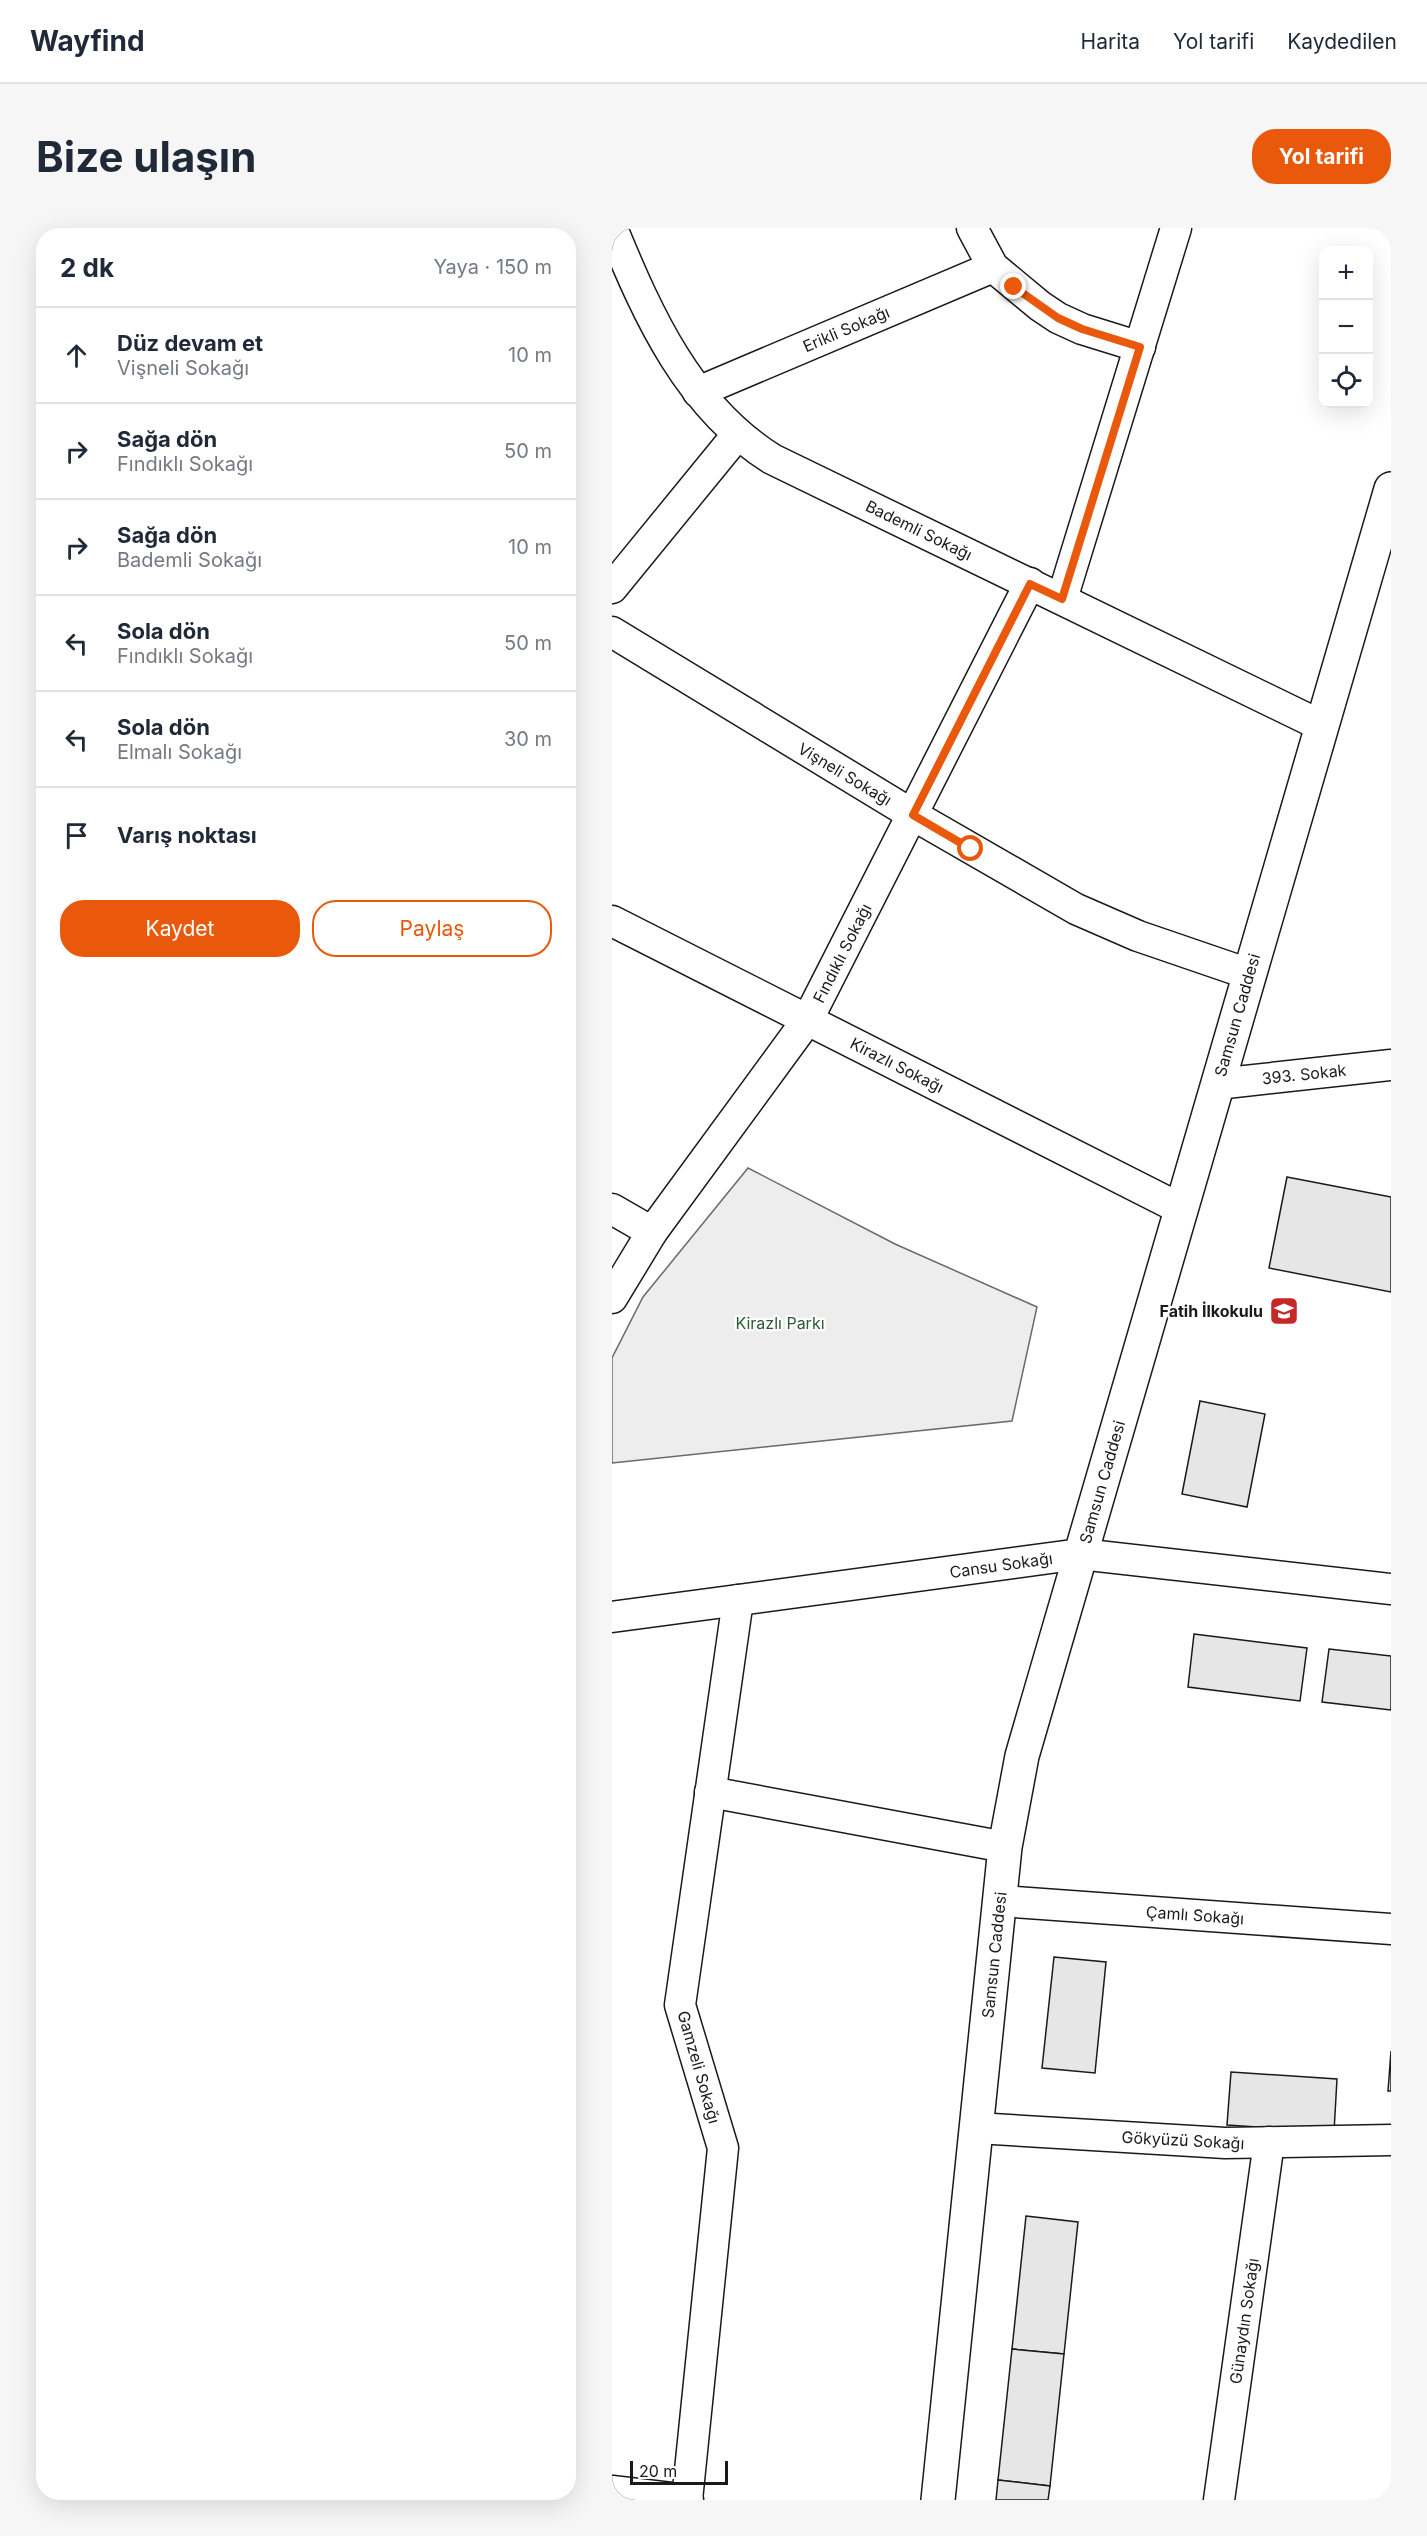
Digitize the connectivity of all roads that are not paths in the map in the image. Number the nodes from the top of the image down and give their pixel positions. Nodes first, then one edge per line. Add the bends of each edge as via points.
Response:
1 (972, 228) edge
2 (1176, 228) edge
3 (614, 239) edge
4 (993, 267) junction
5 (1140, 347) junction
6 (698, 392) junction
7 (737, 435) junction
8 (1391, 489) edge
9 (1030, 584) junction
10 (612, 588) edge
11 (1062, 599) junction
12 (612, 632) edge
13 (1322, 726) junction
14 (913, 815) junction
15 (612, 921) edge
16 (1249, 974) junction
17 (808, 1019) junction
18 (1391, 1065) edge
19 (1218, 1084) junction
20 (612, 1209) edge
21 (1181, 1209) junction
22 (652, 1232) junction
23 (612, 1298) edge
24 (1080, 1554) junction
25 (1391, 1589) edge
26 (738, 1600) junction
27 (612, 1617) edge
28 (711, 1792) junction
29 (1005, 1847) junction
30 (1000, 1901) junction
31 (1391, 1929) edge
32 (976, 2128) junction
33 (1391, 2140) edge
34 (1269, 2142) junction
35 (612, 2491) edge
36 (687, 2500) edge
37 (938, 2500) edge
38 (1219, 2500) edge

1 - 4 street
2 - 5 street
3 - 6 street, Bademli Sokağı via 661,336
4 - 5 street via 1058,318
4 - 6 street, Erikli Sokağı
5 - 11 street
6 - 7 street, Bademli Sokağı
7 - 9 street, Bademli Sokağı via 772,459
7 - 10 street
8 - 13 street, Samsun Caddesi
9 - 11 street, Bademli Sokağı
9 - 14 street, Fındıklı Sokağı
11 - 13 street, Bademli Sokağı
12 - 14 street, Vişneli Sokağı
13 - 16 street, Samsun Caddesi
14 - 16 street, Vişneli Sokağı via 1096,919
14 - 17 street, Fındıklı Sokağı
15 - 17 street, Kirazlı Sokağı
16 - 19 street, Samsun Caddesi
17 - 21 street, Kirazlı Sokağı
17 - 22 street, Fındıklı Sokağı
18 - 19 street, 393. Sokak
19 - 21 street, Samsun Caddesi
20 - 22 street
21 - 24 street, Samsun Caddesi
22 - 23 street, Fındıklı Sokağı
24 - 25 street, Cansu Sokağı
24 - 26 street, Cansu Sokağı
24 - 29 street, Samsun Caddesi via 1022,1756
26 - 27 street, Cansu Sokağı
26 - 28 street, Gamzeli Sokağı
28 - 29 street
28 - 36 street, Gamzeli Sokağı via 680,2005 723,2155
29 - 30 street, Samsun Caddesi
30 - 31 street, Çamlı Sokağı
30 - 32 street, Samsun Caddesi
32 - 34 street, Gökyüzü Sokağı via 1225,2143
32 - 37 street, Samsun Caddesi
33 - 34 street, Gökyüzü Sokağı
34 - 38 street, Günaydın Sokağı
35 - 36 street

